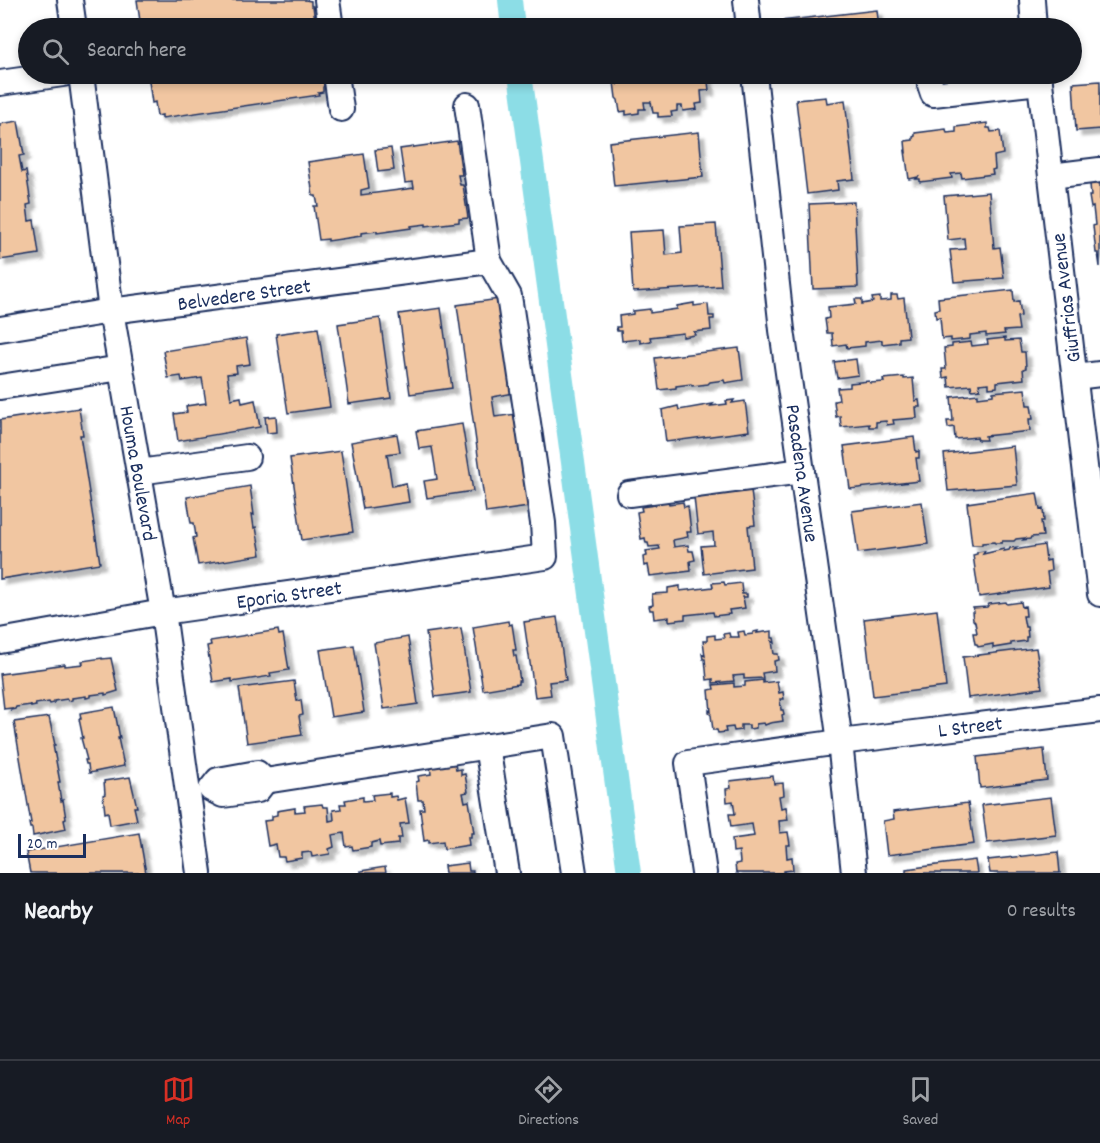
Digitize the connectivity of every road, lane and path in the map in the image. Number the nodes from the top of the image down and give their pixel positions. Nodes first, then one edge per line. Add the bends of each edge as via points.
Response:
1 (70, 0) edge
2 (327, 0) edge
3 (746, 0) edge
4 (1032, 0) edge
5 (73, 18) edge
6 (330, 18) edge
7 (748, 18) edge
8 (1034, 18) edge
9 (18, 80) edge
10 (0, 83) edge
11 (82, 84) edge
12 (337, 84) edge
13 (755, 84) edge
14 (930, 84) edge
15 (999, 84) edge
16 (1040, 84) edge
17 (467, 105) dead end
18 (340, 109) dead end
19 (1100, 170) edge
20 (1051, 176) junction
21 (489, 261) junction
22 (111, 311) junction
23 (0, 329) edge
24 (121, 368) junction
25 (1100, 374) edge
26 (1075, 377) junction
27 (0, 387) edge
28 (246, 457) dead end
29 (802, 471) junction
30 (139, 472) junction
31 (630, 494) dead end
32 (1100, 594) edge
33 (163, 612) junction
34 (0, 641) edge
35 (1100, 710) edge
36 (840, 742) junction
37 (488, 746) junction
38 (188, 792) junction
39 (199, 873) edge
40 (507, 873) edge
41 (574, 873) edge
42 (704, 873) edge
43 (854, 873) edge

1 - 5 street
2 - 6 street
3 - 7 street
4 - 8 street
9 - 10 street
11 - 22 street, Houma Boulevard
12 - 18 street
13 - 29 street, Pasadena Avenue
14 - 15 street via 933,94
16 - 20 street, Giuffrias Avenue
17 - 21 street
19 - 20 street
20 - 26 street, Giuffrias Avenue
21 - 22 street, Belvedere Street
21 - 33 street, Eporia Street via 509,296 545,557
22 - 23 street, Belvedere Street
22 - 24 street, Houma Boulevard
24 - 27 street
24 - 30 street, Houma Boulevard
25 - 26 street
26 - 32 street, Giuffrias Avenue
28 - 30 street
29 - 31 street
29 - 36 street, Pasadena Avenue
30 - 33 street, Houma Boulevard
33 - 34 street, Eporia Street
33 - 38 street, Houma Boulevard
35 - 36 street, L Street
36 - 42 street, L Street via 688,763
36 - 43 street, Pasadena Avenue
37 - 38 street via 265,781 257,773 218,780 211,789
37 - 40 street
37 - 41 street via 553,736
38 - 39 street, Houma Boulevard

